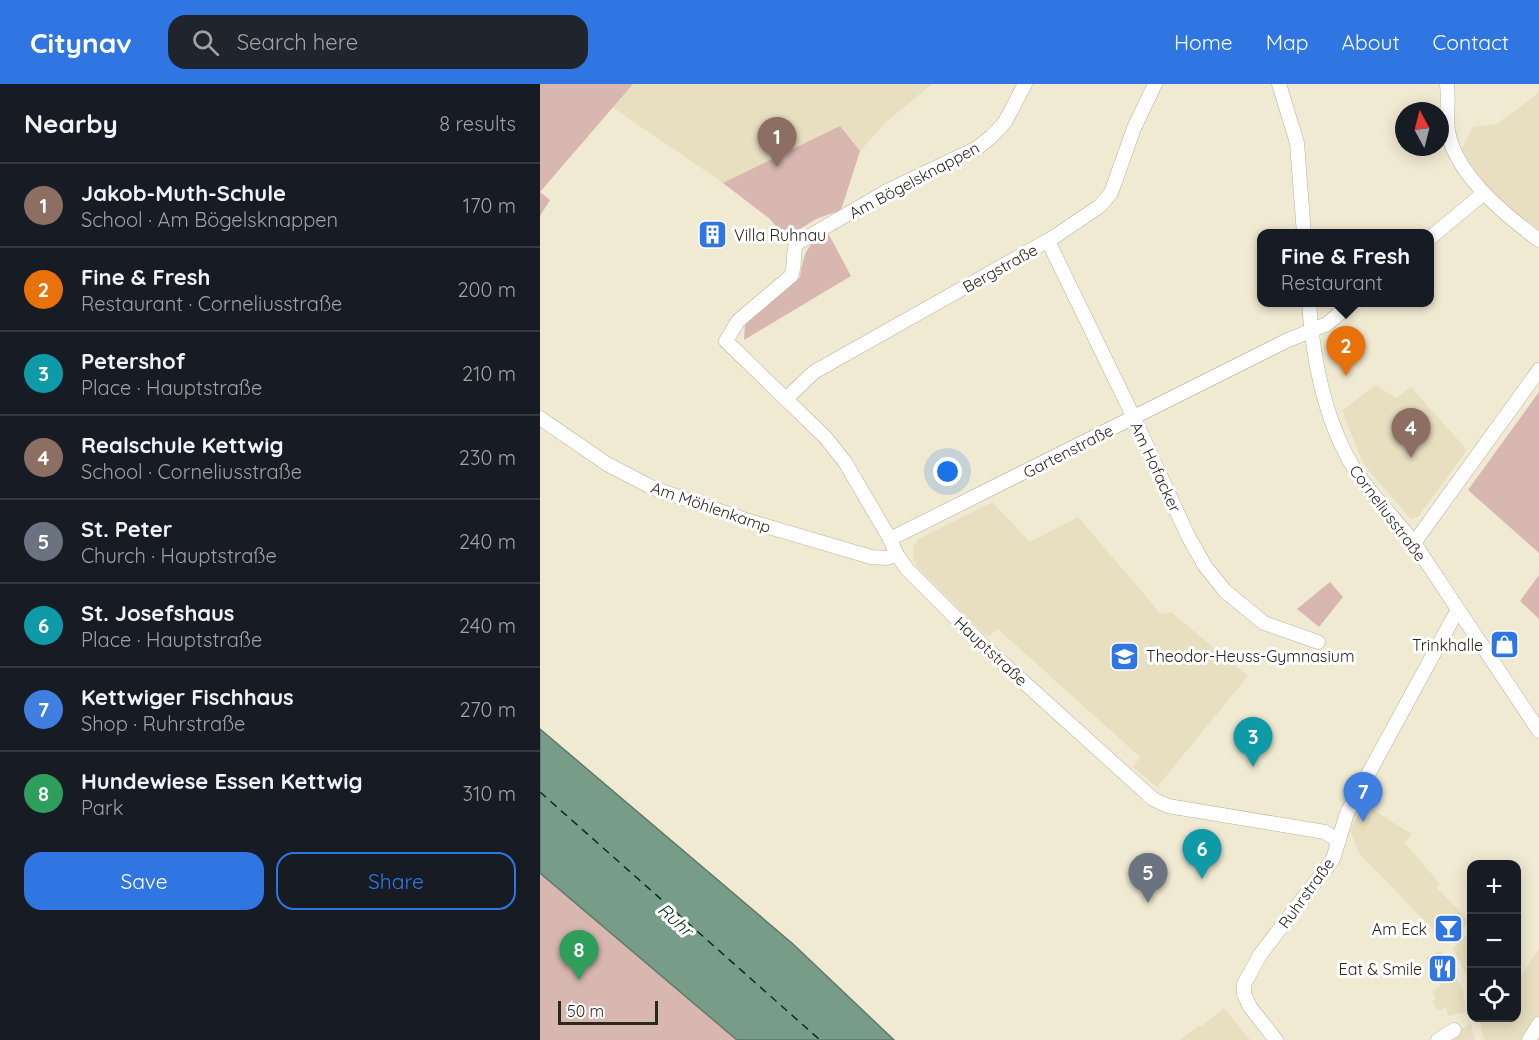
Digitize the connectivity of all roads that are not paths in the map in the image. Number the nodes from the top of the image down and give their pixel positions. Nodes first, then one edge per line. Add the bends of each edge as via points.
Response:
1 (1025, 84) edge
2 (1155, 84) edge
3 (1279, 84) edge
4 (1447, 84) edge
5 (1484, 193) junction
6 (1304, 229) edge
7 (1434, 235) edge
8 (1539, 240) edge
9 (1048, 241) junction
10 (1309, 307) edge
11 (1348, 307) edge
12 (1311, 331) junction
13 (726, 341) joint
14 (1539, 370) edge
15 (786, 399) junction
16 (540, 418) edge
17 (1134, 418) junction
18 (890, 539) junction
19 (1414, 543) junction
20 (897, 555) junction
21 (1457, 611) junction
22 (1318, 642) dead end
23 (1539, 731) edge
24 (1339, 841) junction
25 (1539, 1024) edge
26 (1454, 1030) dead end
27 (1276, 1040) edge
28 (1438, 1040) edge
29 (1528, 1040) edge

1 - 13 street, Am Bögelsknappen via 1005,122 977,148 887,191 796,244 791,276 738,321
2 - 9 street, Bergstraße via 1134,128 1111,193 1100,206
3 - 6 street via 1297,143
4 - 5 street via 1449,133 1463,166
5 - 7 street
5 - 8 street
9 - 15 street, Bergstraße via 814,372
9 - 17 street, Am Hofacker
10 - 12 street, Corneliusstraße
11 - 12 street, Gartenstraße
12 - 17 street, Gartenstraße
12 - 19 street, Corneliusstraße via 1320,377 1346,455 1361,480
13 - 15 street, Hauptstraße
14 - 19 street
15 - 18 street, Hauptstraße via 845,462
16 - 20 street, Am Möhlenkamp via 607,464 653,488 871,557
17 - 18 street, Gartenstraße
17 - 22 street, Am Hofacker via 1205,566 1226,591 1264,623
18 - 20 street, Hauptstraße
19 - 21 street, Corneliusstraße
20 - 24 street, Hauptstraße via 986,648 1153,799 1168,806 1325,832
21 - 23 street, Corneliusstraße
21 - 24 street, Ruhrstraße via 1347,813
24 - 27 street, Ruhrstraße via 1333,859 1260,955 1244,984 1250,1007
25 - 29 street
26 - 28 street

